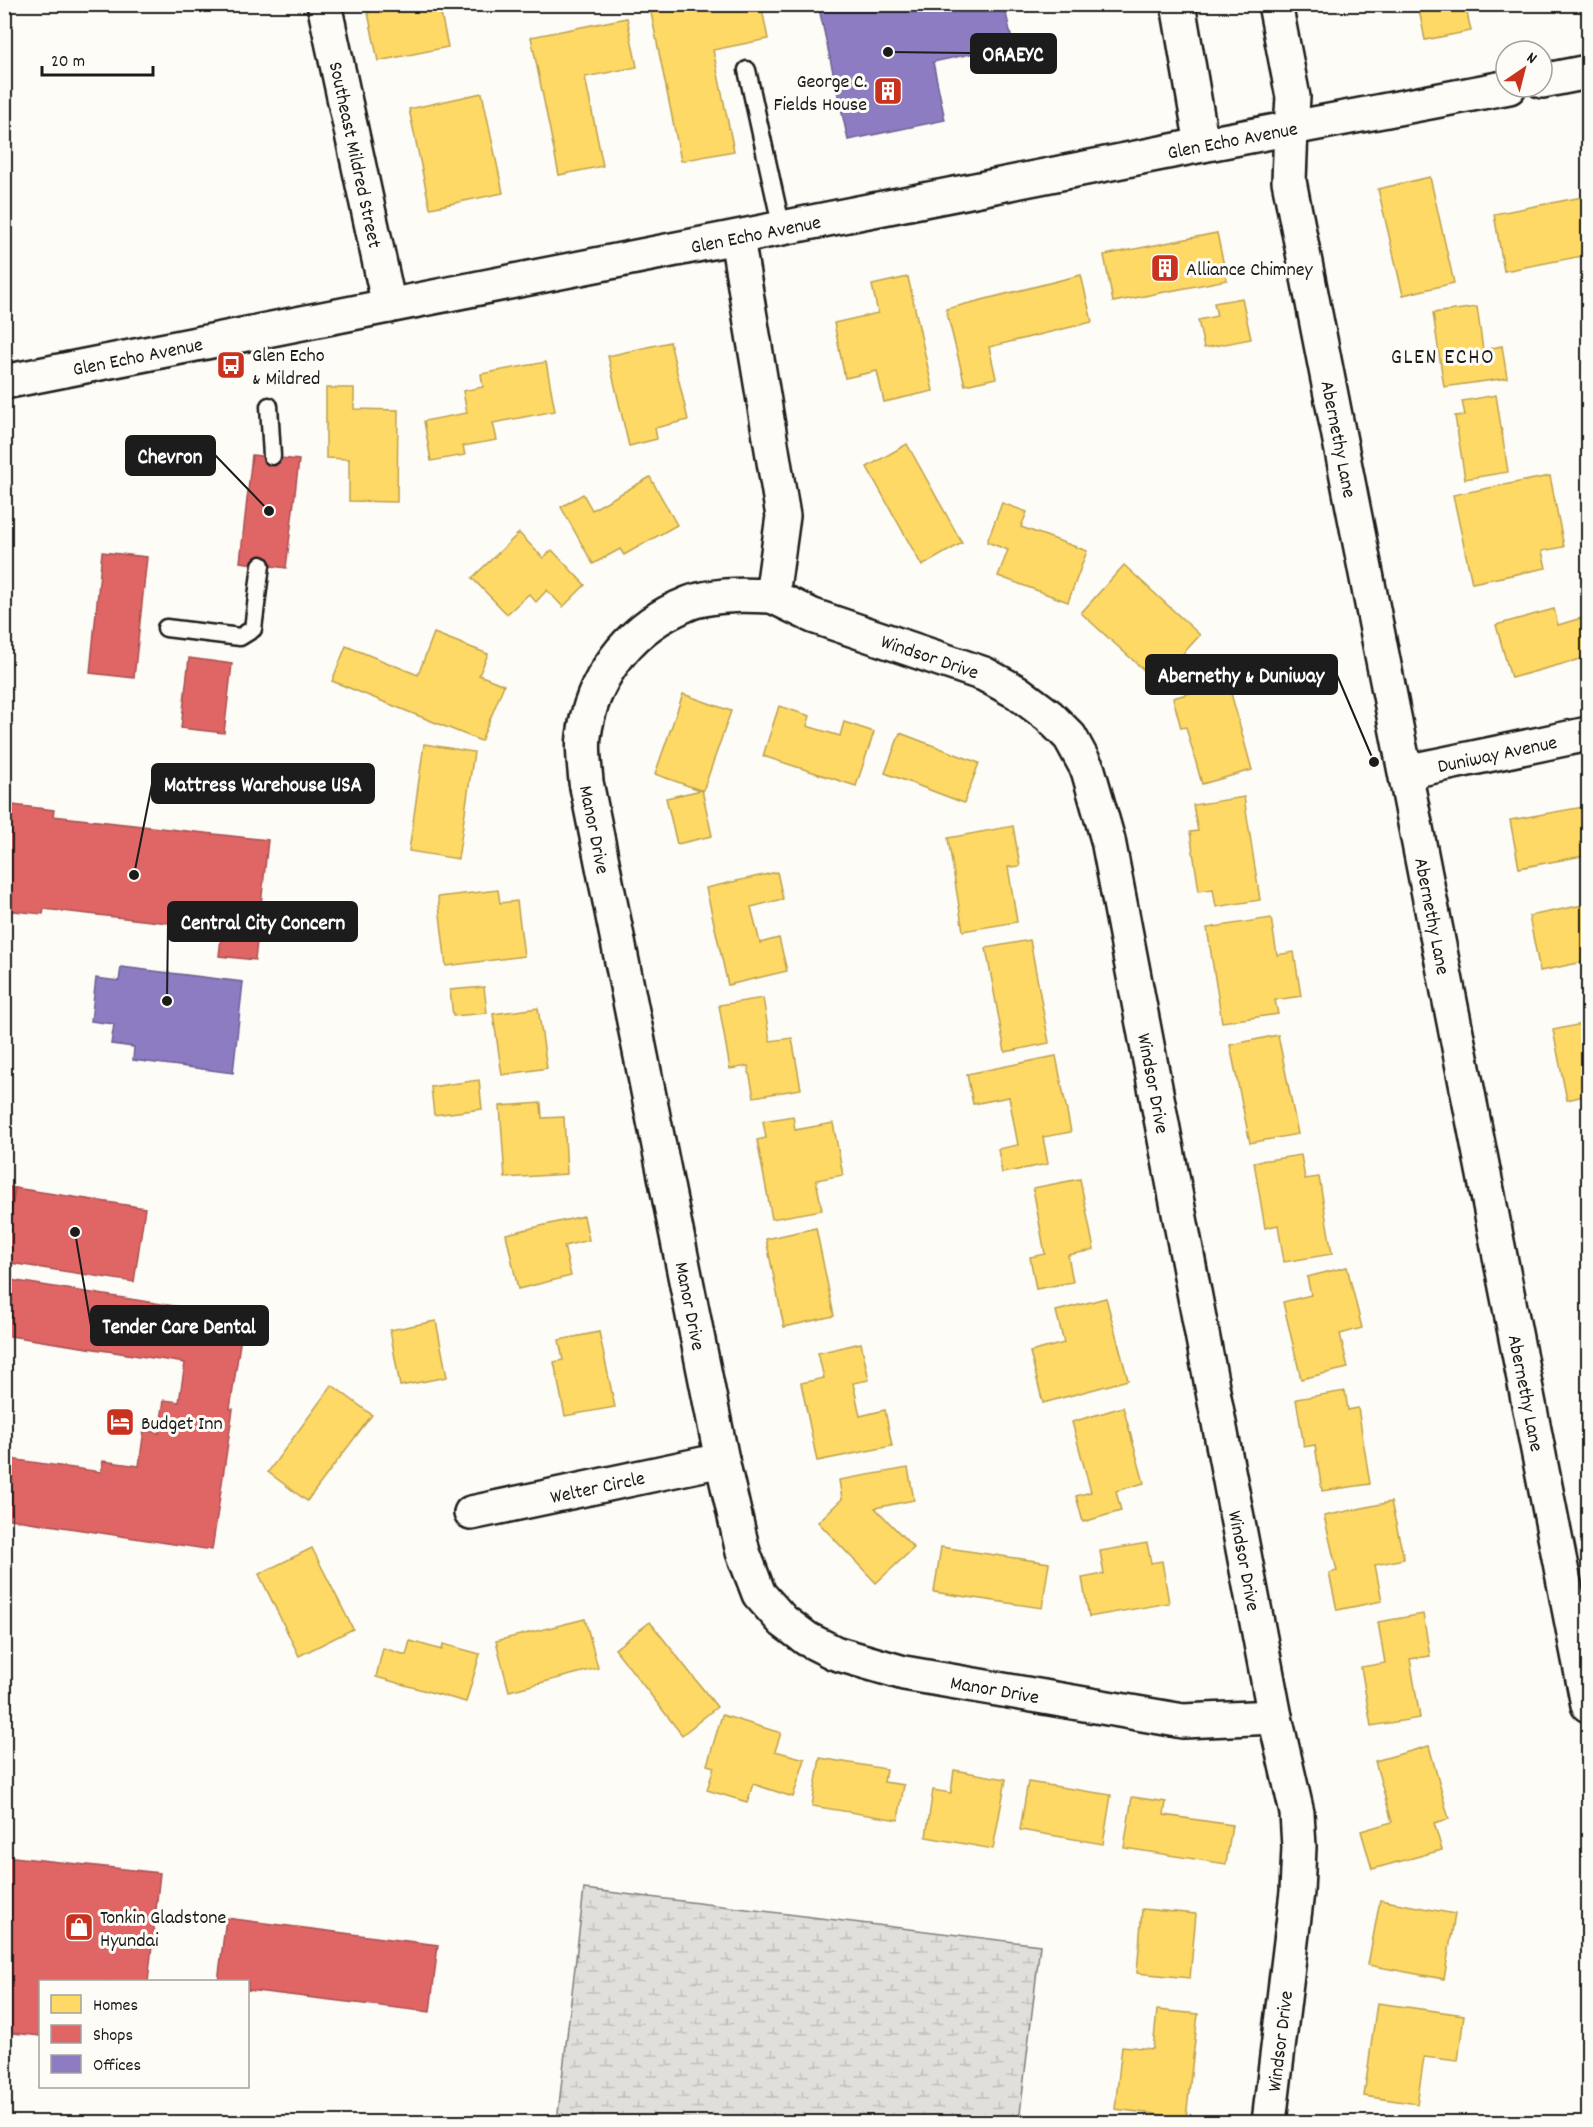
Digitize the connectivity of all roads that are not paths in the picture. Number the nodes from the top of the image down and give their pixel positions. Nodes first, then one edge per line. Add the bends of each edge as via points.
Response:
1 (324, 4) edge
2 (1178, 4) edge
3 (1275, 4) edge
4 (747, 70) dead end
5 (1588, 72) edge
6 (1554, 79) edge
7 (1494, 90) edge
8 (1291, 128) junction
9 (1202, 145) junction
10 (782, 229) junction
11 (736, 238) junction
12 (389, 306) junction
13 (4, 382) edge
14 (269, 406) dead end
15 (272, 456) dead end
16 (261, 565) dead end
17 (772, 596) junction
18 (166, 628) dead end
19 (1588, 734) edge
20 (1406, 772) junction
21 (722, 1460) junction
22 (471, 1513) dead end
23 (1588, 1705) edge
24 (1275, 1716) junction
25 (1269, 2122) edge

1 - 12 street, Southeast Mildred Street
2 - 9 street
3 - 8 street, Abernethy Lane via 1293,97
4 - 10 lane
5 - 6 street
7 - 8 street, Glen Echo Avenue
8 - 9 street, Glen Echo Avenue
8 - 20 street, Abernethy Lane via 1289,181
9 - 10 street, Glen Echo Avenue
10 - 11 street, Glen Echo Avenue
11 - 12 street, Glen Echo Avenue
11 - 17 street via 783,516
12 - 13 street, Glen Echo Avenue
14 - 15 lane
16 - 18 lane via 253,629 240,637
17 - 21 street, Manor Drive via 735,594 696,600 663,615 632,638 609,667 592,702 584,737 586,782
17 - 24 street, Windsor Drive via 813,616 984,674 1017,692 1070,737 1088,770 1108,840
19 - 20 street, Duniway Avenue
20 - 23 street, Abernethy Lane
21 - 22 street, Welter Circle
21 - 24 street, Manor Drive via 743,1552 759,1594 783,1621 835,1653 904,1673 1183,1721
24 - 25 street, Windsor Drive via 1297,1813 1299,1847

